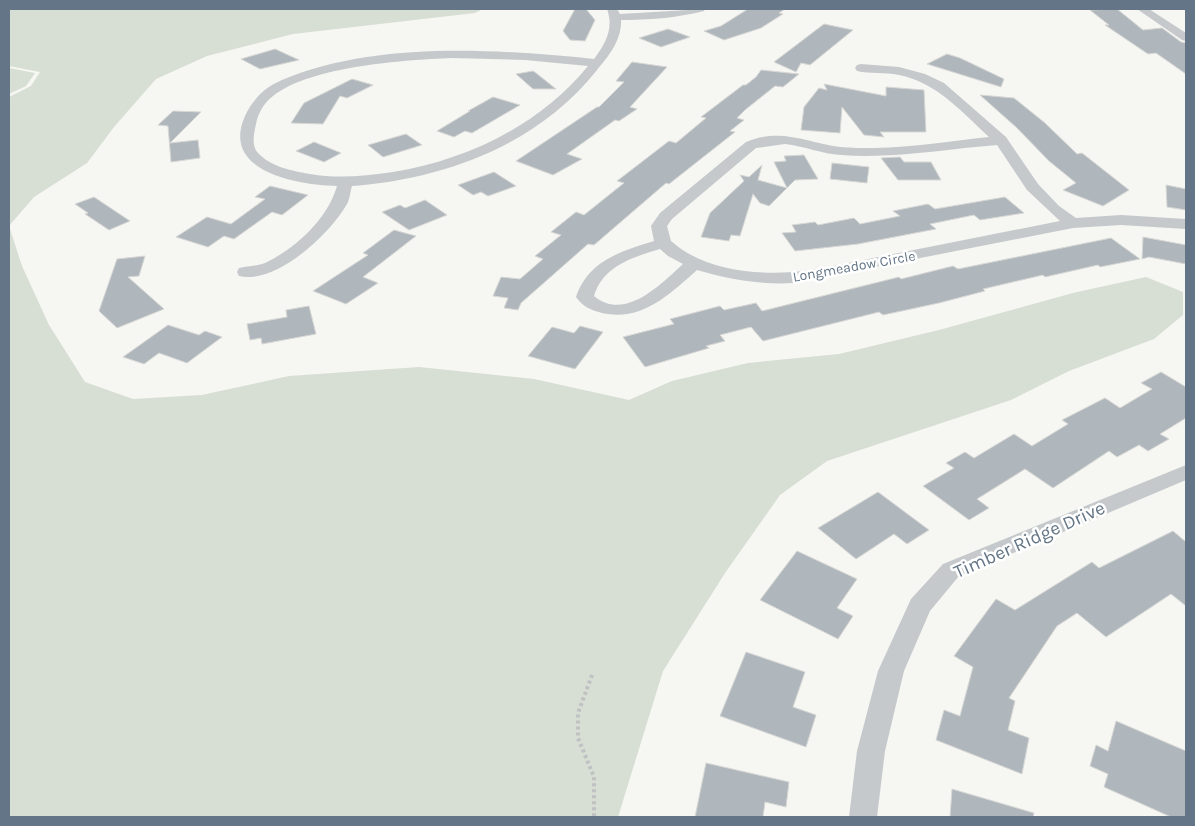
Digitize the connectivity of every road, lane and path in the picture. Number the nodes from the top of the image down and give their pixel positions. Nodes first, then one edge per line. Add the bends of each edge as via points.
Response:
1 (700, 9) edge
2 (1142, 9) edge
3 (614, 13) edge
4 (1186, 38) edge
5 (598, 63) junction
6 (861, 68) dead end
7 (1001, 140) junction
8 (345, 183) junction
9 (1072, 223) junction
10 (1186, 224) edge
11 (662, 243) junction
12 (695, 263) junction
13 (245, 272) dead end
14 (1186, 472) edge
15 (592, 675) dead end
16 (594, 817) edge
17 (863, 817) edge

1 - 3 street via 653,18
2 - 4 street
3 - 5 street via 612,43
5 - 8 street via 558,104 499,142 441,167
5 - 8 street via 477,52 407,56 310,75 282,85 252,110 246,140 253,156 272,168 295,176
6 - 7 street via 899,71 940,86
7 - 9 street via 1032,187
7 - 11 street via 876,152 839,150 786,140 758,142 666,216 659,226
8 - 13 street via 340,203 301,247 273,266
9 - 10 street, Longmeadow Circle via 1121,220
9 - 12 street, Longmeadow Circle via 785,278 751,276
11 - 12 street, Longmeadow Circle via 675,254
11 - 12 street via 607,265 587,286 585,297 592,304 612,310 628,310 648,302
14 - 17 street, Timber Ridge Drive via 951,570 920,606 891,671 871,750
15 - 16 path via 578,713 578,738 594,777

